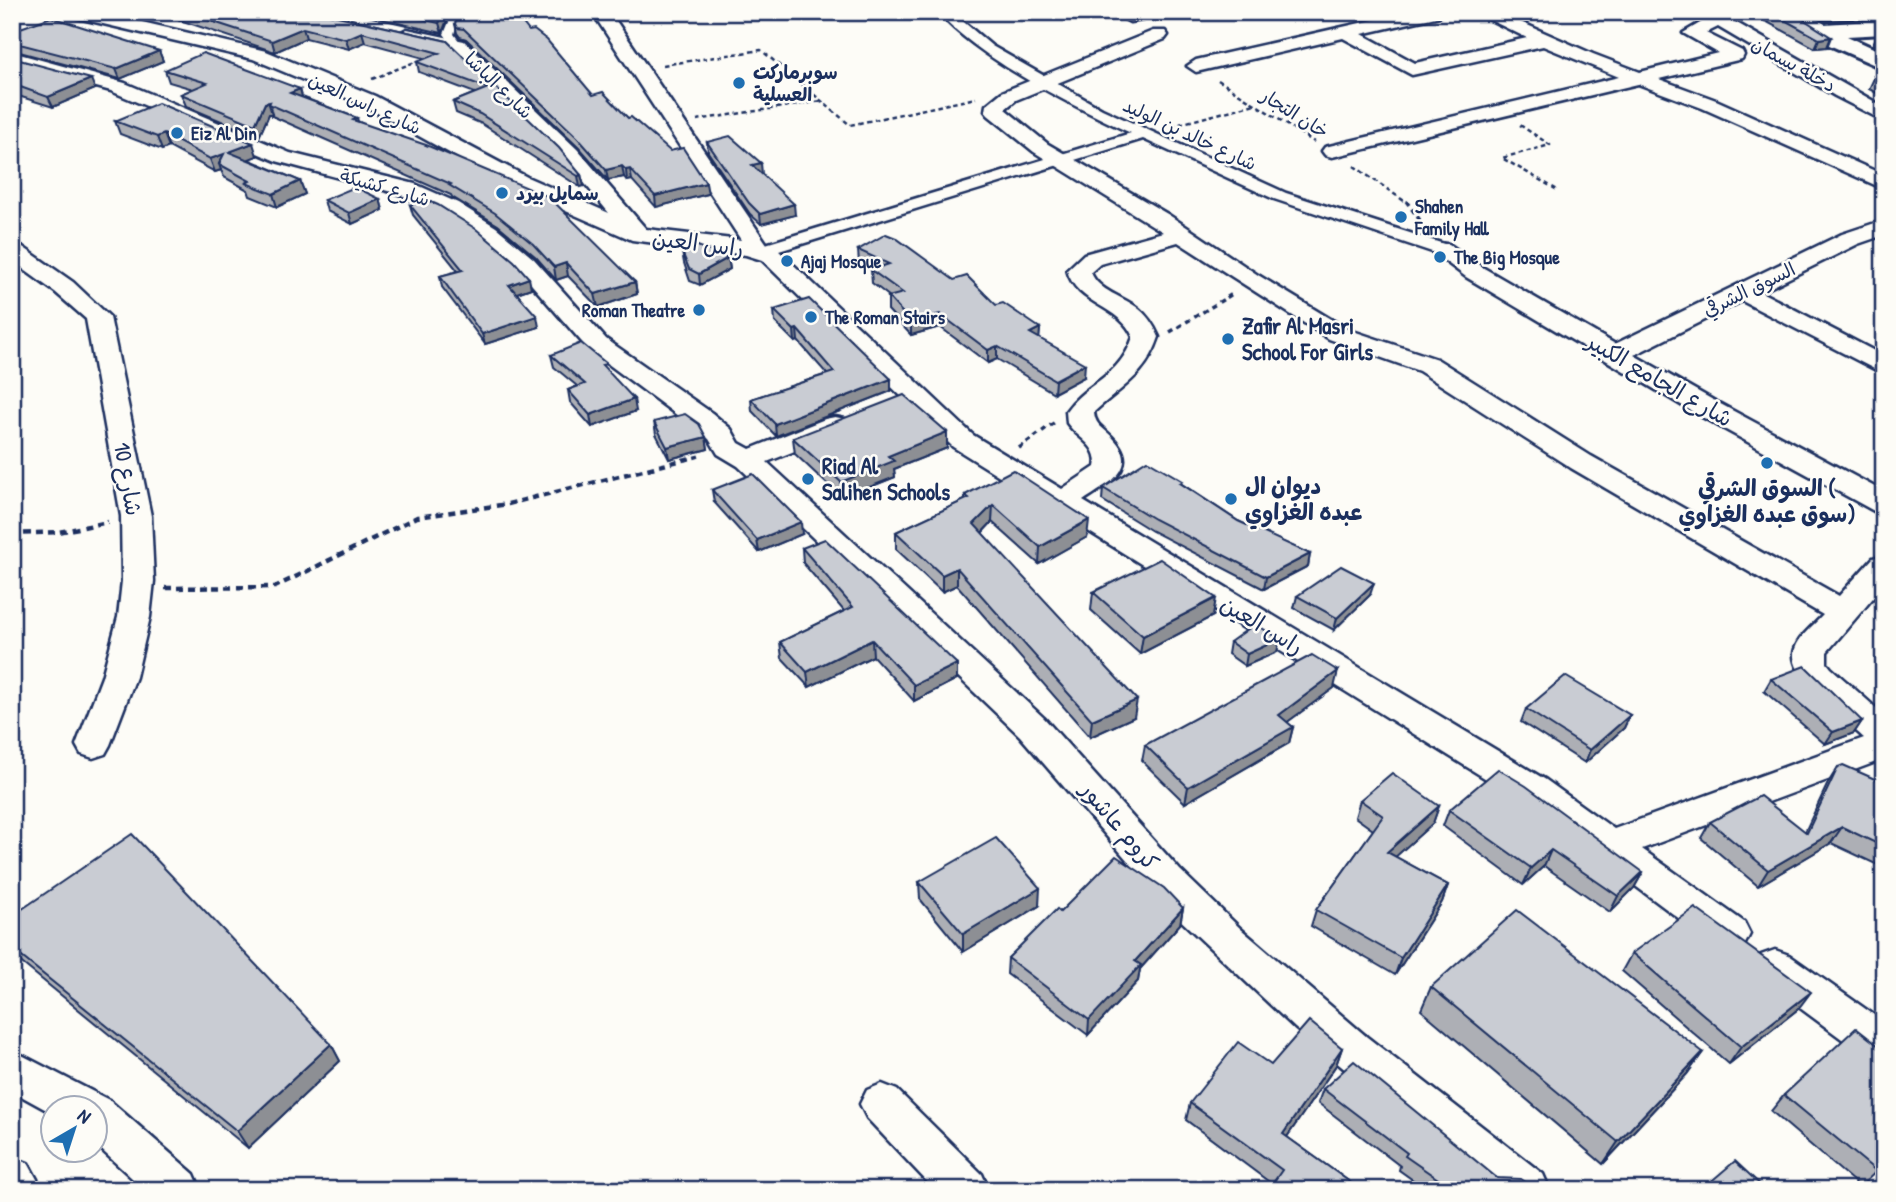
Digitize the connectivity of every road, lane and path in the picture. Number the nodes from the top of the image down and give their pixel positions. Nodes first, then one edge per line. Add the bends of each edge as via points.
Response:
1 (75, 12) edge
2 (452, 12) edge
3 (601, 12) edge
4 (944, 12) edge
5 (1161, 12) edge
6 (1434, 12) edge
7 (1483, 12) edge
8 (1790, 12) edge
9 (1712, 16) edge
10 (1130, 17) dead end
11 (1884, 27) edge
12 (385, 30) edge
13 (1345, 32) junction
14 (1159, 35) dead end
15 (1828, 35) junction
16 (1884, 35) edge
17 (1544, 40) junction
18 (457, 45) junction
19 (1735, 55) junction
20 (12, 58) edge
21 (1884, 62) edge
22 (1196, 66) joint
23 (1757, 67) dead end
24 (639, 69) junction
25 (1817, 76) junction
26 (1637, 78) junction
27 (1779, 80) dead end
28 (1045, 83) junction
29 (980, 97) dead end
30 (822, 101) junction
31 (1255, 104) junction
32 (1499, 111) junction
33 (1884, 115) edge
34 (676, 124) junction
35 (1144, 134) junction
36 (1332, 151) junction
37 (1060, 159) junction
38 (1884, 183) edge
39 (1559, 191) dead end
40 (1884, 227) edge
41 (1181, 234) junction
42 (640, 235) junction
43 (751, 249) junction
44 (1441, 249) junction
45 (12, 250) edge
46 (1250, 280) junction
47 (1742, 292) junction
48 (1615, 354) junction
49 (1129, 366) junction
50 (1884, 366) edge
51 (1085, 404) junction
52 (863, 414) edge
53 (738, 454) junction
54 (999, 463) junction
55 (1062, 502) junction
56 (1884, 503) edge
57 (136, 516) junction
58 (12, 534) edge
59 (1884, 565) edge
60 (136, 588) junction
61 (1843, 612) junction
62 (1884, 736) edge
63 (93, 745) dead end
64 (1884, 745) edge
65 (1609, 846) junction
66 (1884, 1046) edge
67 (12, 1069) edge
68 (59, 1094) edge
69 (882, 1104) dead end
70 (108, 1127) edge
71 (12, 1179) edge
72 (20, 1190) edge
73 (178, 1190) edge
74 (966, 1190) edge
75 (1527, 1190) edge

1 - 42 street, شارع راس العين via 259,55 368,100 519,182
2 - 18 lane via 455,17 449,34
3 - 24 street
4 - 28 street, شارع خالد بن الوليد via 987,49
5 - 10 street
6 - 13 street
7 - 17 street
8 - 15 main road
9 - 19 street via 1692,33
9 - 25 street, دخلة بسمان
11 - 15 main road
12 - 18 street, شارع الباشا
13 - 17 street via 1412,69
13 - 22 street
14 - 28 street
15 - 16 main road
15 - 21 main road
17 - 26 street
18 - 42 street, شارع الباشا via 570,153
19 - 23 street
19 - 26 street
20 - 53 street, شارع كشيكة via 108,84 283,157 407,189 450,208 511,251 597,344 702,419
22 - 31 path, خان التجار
24 - 30 path via 761,50
24 - 34 street
25 - 27 street
25 - 33 street, دخلة بسمان
26 - 32 street
26 - 38 street via 1709,104
28 - 35 street, شارع خالد بن الوليد
28 - 37 street via 1001,99 995,111
29 - 30 path via 850,125
30 - 34 path
31 - 35 path
31 - 36 path, خان التجار
32 - 36 street
32 - 39 path via 1550,145 1502,158
34 - 43 street
35 - 37 street
35 - 44 street, شارع خالد بن الوليد via 1280,196
36 - 44 path, خان التجار via 1404,200
37 - 41 street
37 - 43 street
40 - 47 street, السوق الشرقي
41 - 46 street
41 - 49 street via 1092,259 1079,270 1082,282 1132,314 1144,329 1144,344
42 - 43 street, راس العين
43 - 54 street, راس العين via 777,261 901,399
44 - 48 street, شارع الجامع الكبير
45 - 57 street, شارع 10 via 99,317
46 - 49 path via 1218,305 1167,334
46 - 61 street via 1347,339 1428,365 1581,462
47 - 48 street, السوق الشرقي
47 - 50 street
48 - 56 street, شارع الجامع الكبير
49 - 51 street
51 - 54 path
51 - 55 street via 1081,423 1105,442 1111,464 1101,478
52 - 53 street
53 - 60 path via 508,504 416,517 275,587
53 - 75 street, كروم عاشور via 1032,727 1212,926 1363,1059
54 - 55 street, راس العين
55 - 65 street, راس العين via 1533,790
57 - 58 path via 59,532
57 - 60 street, شارع 10
59 - 61 street
60 - 63 street, شارع 10 via 125,656
61 - 62 street via 1811,649 1811,666
64 - 65 street
65 - 66 street, راس العين
67 - 68 street
69 - 74 street
70 - 73 street
71 - 72 street

